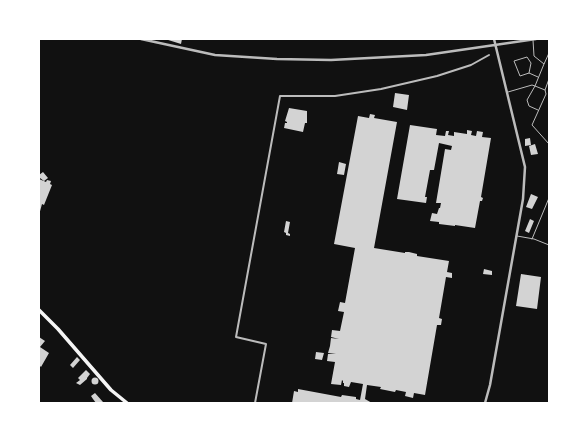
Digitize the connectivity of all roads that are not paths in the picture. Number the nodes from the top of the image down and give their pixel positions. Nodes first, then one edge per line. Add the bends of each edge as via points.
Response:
1 (141, 39) edge
2 (494, 39) edge
3 (533, 39) edge
4 (536, 39) edge
5 (496, 45) junction
6 (549, 54) edge
7 (488, 55) dead end
8 (544, 64) junction
9 (529, 73) junction
10 (538, 77) junction
11 (549, 79) edge
12 (535, 86) junction
13 (545, 90) junction
14 (508, 92) junction
15 (538, 111) junction
16 (549, 144) edge
17 (549, 198) edge
18 (516, 236) junction
19 (532, 239) junction
20 (549, 245) edge
21 (39, 310) edge
22 (127, 403) edge
23 (255, 403) edge
24 (486, 403) edge

1 - 5 street via 215,54 277,60 401,57
2 - 5 street
3 - 4 street
3 - 5 street
3 - 8 lane via 534,56
5 - 14 street
6 - 8 lane
7 - 23 street via 470,65 437,76 381,89 335,96 280,96 236,337 266,344
8 - 10 lane
9 - 9 lane via 520,76 514,61 527,57 531,63
9 - 10 lane
10 - 12 lane
11 - 13 lane
12 - 13 lane
12 - 14 lane
12 - 15 lane via 527,100 529,106
13 - 15 lane via 546,94
14 - 18 street via 525,167 523,199
15 - 16 lane via 532,125
17 - 19 lane
18 - 19 lane
18 - 24 street
19 - 20 lane
21 - 22 main road via 111,390

